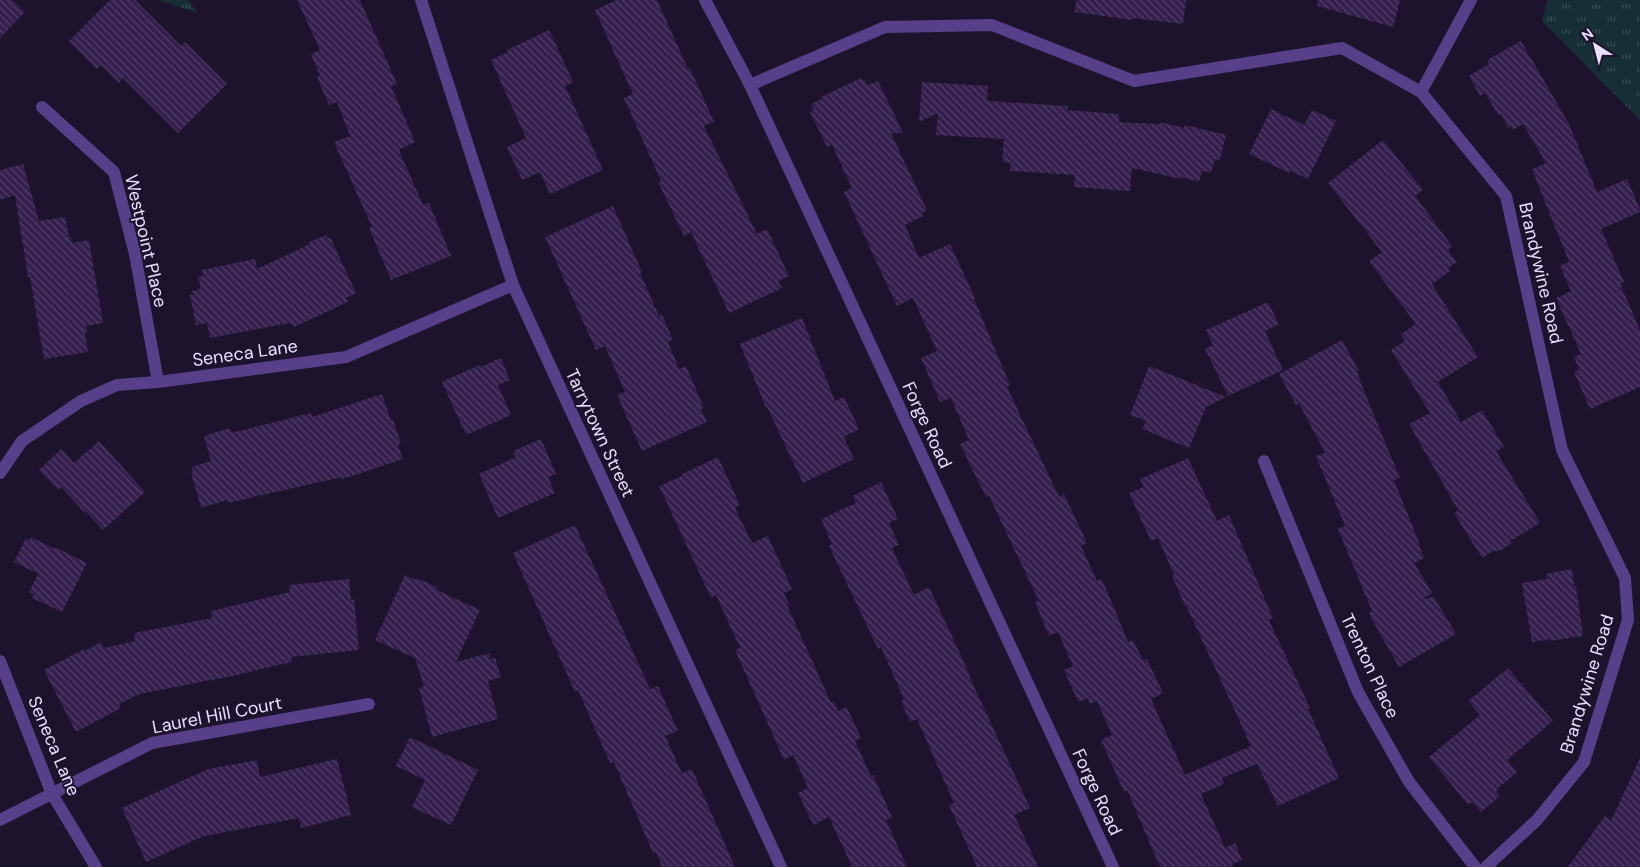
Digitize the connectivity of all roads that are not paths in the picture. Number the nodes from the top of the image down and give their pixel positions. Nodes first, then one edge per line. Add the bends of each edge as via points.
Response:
1 (421, 0) edge
2 (705, 0) edge
3 (1471, 0) edge
4 (750, 85) junction
5 (1421, 92) junction
6 (42, 107) dead end
7 (513, 285) junction
8 (158, 382) junction
9 (1264, 462) dead end
10 (0, 473) edge
11 (0, 661) edge
12 (369, 704) dead end
13 (52, 794) junction
14 (0, 820) edge
15 (96, 867) edge
16 (781, 867) edge
17 (1112, 867) edge
18 (1475, 867) edge
19 (1486, 867) edge

1 - 7 street, Tarrytown Street
2 - 4 street, Forge Road
3 - 5 street
4 - 5 street, Brandywine Road via 885,27 992,25 1134,81 1342,48
4 - 17 street, Forge Road
5 - 19 street, Brandywine Road via 1506,196 1562,450 1625,578 1628,620 1584,762 1537,820
6 - 8 street, Westpoint Place via 114,172 135,254
7 - 8 street, Seneca Lane via 346,357
7 - 16 street, Tarrytown Street
8 - 10 street, Seneca Lane via 117,385 81,400 22,441
9 - 18 street, Trenton Place via 1358,692 1408,782
11 - 13 street, Seneca Lane
12 - 13 street, Laurel Hill Court via 152,743
13 - 14 street, Laurel Hill Court
13 - 15 street, Seneca Lane

